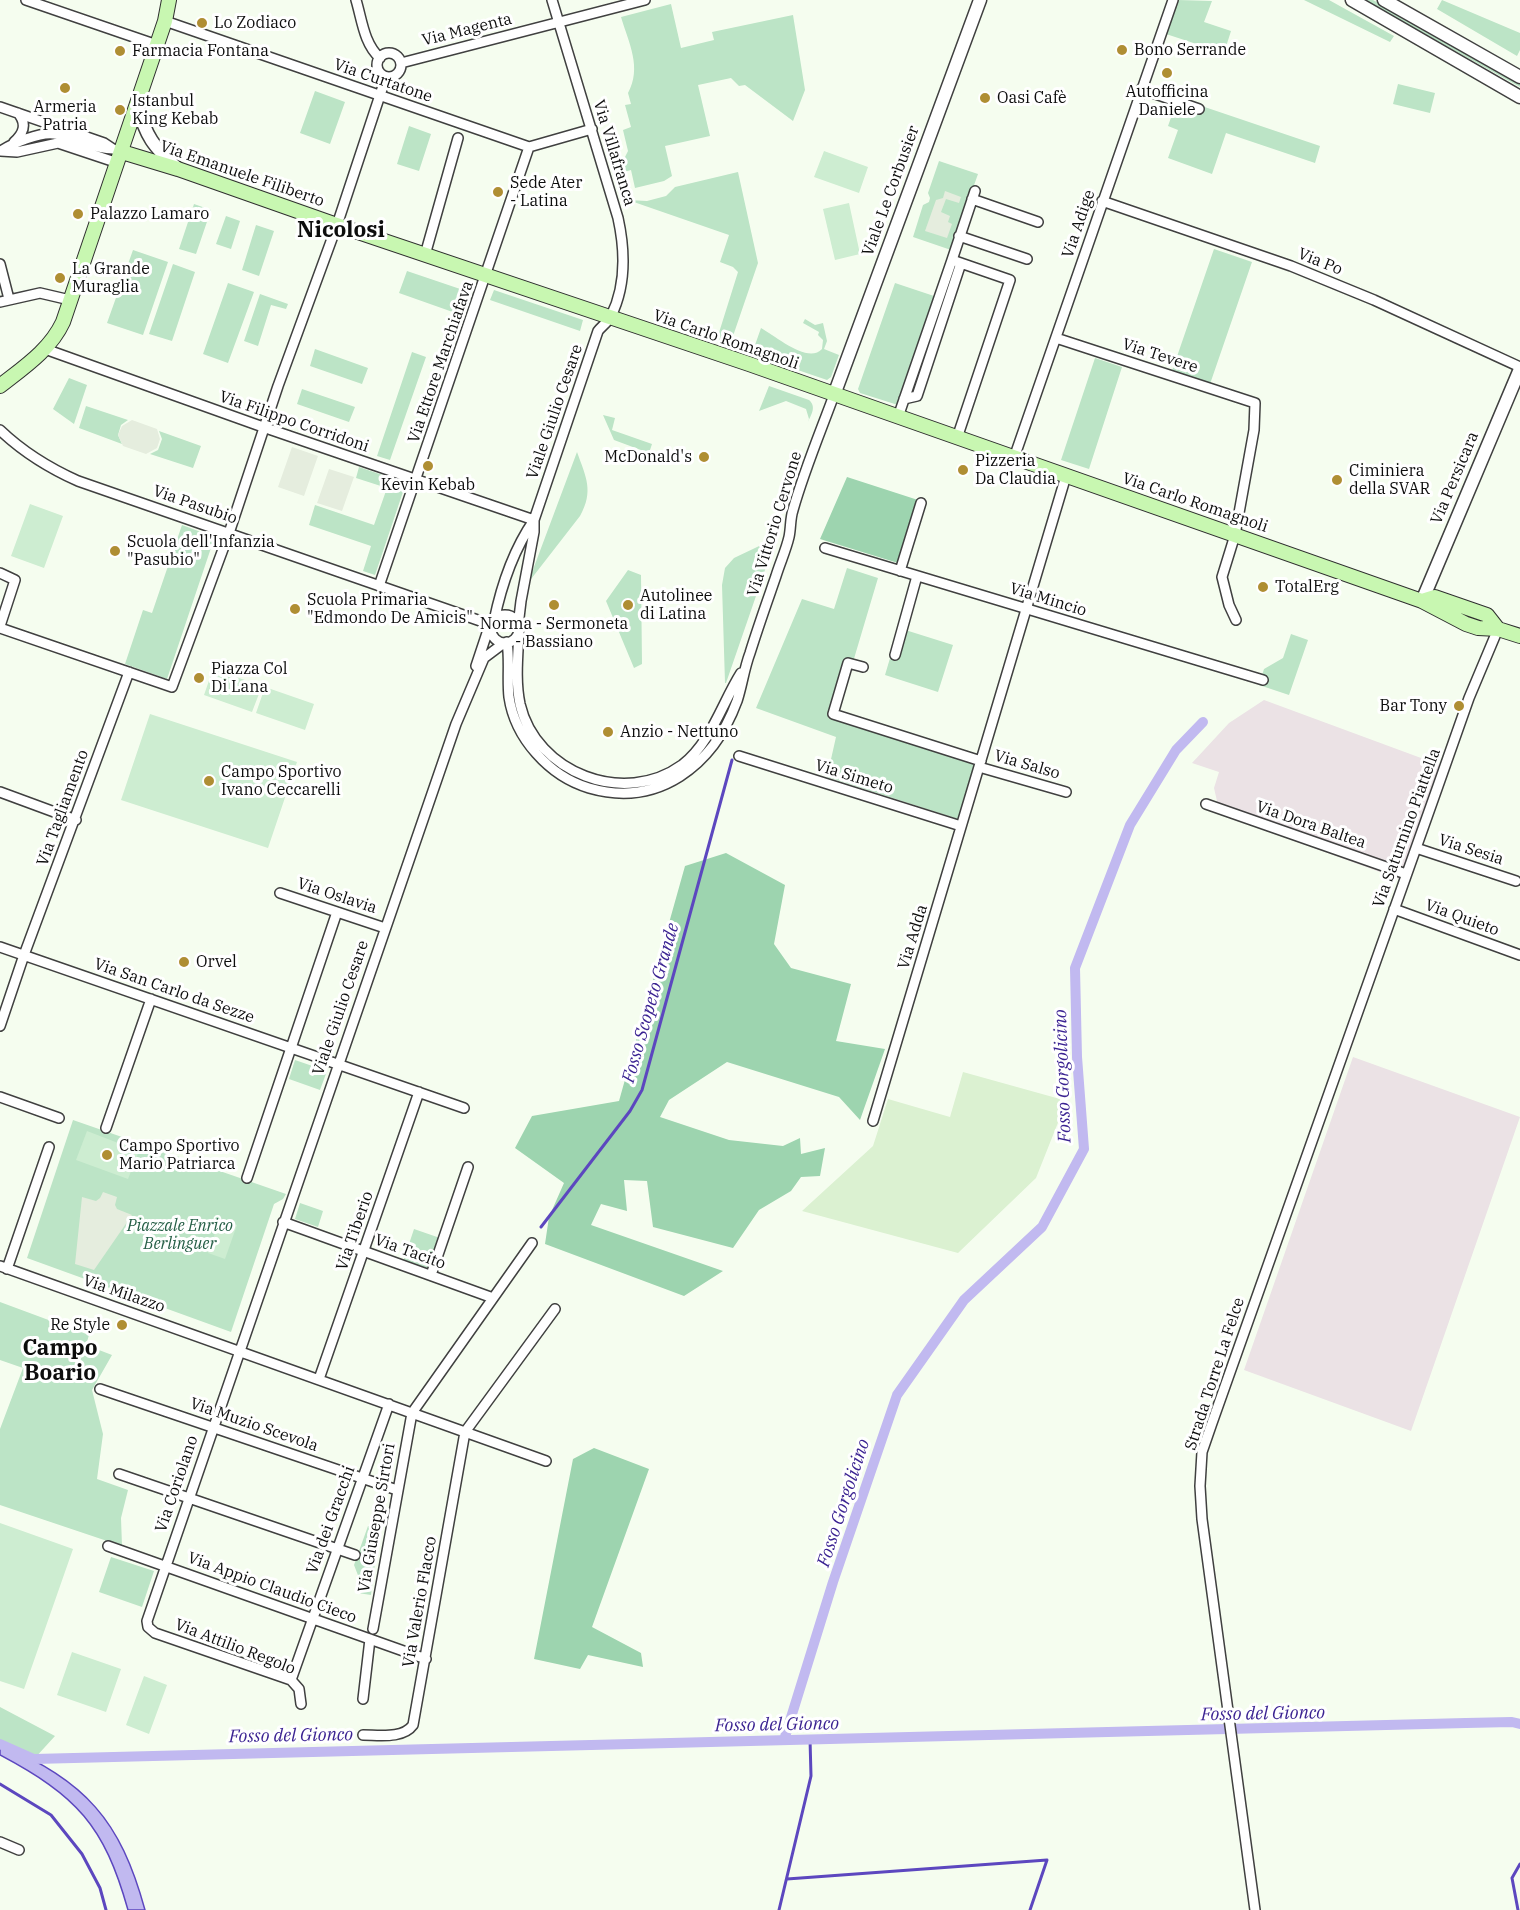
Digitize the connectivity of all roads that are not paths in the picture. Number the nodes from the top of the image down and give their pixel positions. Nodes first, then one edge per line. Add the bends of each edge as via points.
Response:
1 (26, 0) edge
2 (169, 0) edge
3 (356, 0) edge
4 (552, 0) edge
5 (645, 0) edge
6 (980, 0) edge
7 (1173, 0) edge
8 (1352, 0) edge
9 (1384, 0) edge
10 (633, 2) edge
11 (165, 21) junction
12 (558, 22) junction
13 (157, 45) junction
14 (380, 57) junction
15 (401, 63) junction
16 (386, 77) junction
17 (1520, 77) edge
18 (1141, 89) junction
19 (380, 95) junction
20 (1520, 97) edge
21 (137, 104) junction
22 (0, 107) edge
23 (1199, 109) dead end
24 (18, 113) junction
25 (592, 129) junction
26 (458, 138) dead end
27 (13, 144) junction
28 (529, 147) junction
29 (0, 151) edge
30 (118, 155) junction
31 (178, 168) junction
32 (1102, 201) junction
33 (1038, 222) dead end
34 (337, 225) junction
35 (959, 236) junction
36 (425, 255) junction
37 (1027, 259) dead end
38 (956, 262) junction
39 (0, 264) edge
40 (487, 275) junction
41 (4, 300) edge
42 (70, 300) junction
43 (610, 317) junction
44 (1056, 338) junction
45 (45, 349) junction
46 (1520, 368) edge
47 (0, 386) edge
48 (834, 394) junction
49 (898, 417) junction
50 (263, 428) junction
51 (0, 430) edge
52 (957, 438) junction
53 (1014, 458) junction
54 (1066, 476) junction
55 (415, 480) junction
56 (921, 503) dead end
57 (534, 520) junction
58 (229, 533) junction
59 (1236, 535) junction
60 (825, 549) dead end
61 (900, 571) junction
62 (0, 573) edge
63 (917, 576) junction
64 (379, 586) junction
65 (1422, 601) junction
66 (1026, 609) junction
67 (1236, 620) dead end
68 (492, 625) junction
69 (0, 627) edge
70 (518, 628) junction
71 (1498, 629) junction
72 (1520, 636) edge
73 (506, 642) junction
74 (896, 655) dead end
75 (746, 663) junction
76 (863, 667) dead end
77 (129, 672) junction
78 (475, 677) junction
79 (1263, 680) dead end
80 (739, 756) dead end
81 (980, 764) junction
82 (0, 792) edge
83 (1066, 792) dead end
84 (1206, 804) dead end
85 (76, 820) junction
86 (961, 826) junction
87 (1416, 848) junction
88 (1406, 874) junction
89 (1516, 881) dead end
90 (280, 893) dead end
91 (1394, 909) junction
92 (337, 912) junction
93 (385, 928) junction
94 (0, 946) edge
95 (24, 955) junction
96 (1520, 955) edge
97 (151, 999) junction
98 (0, 1026) edge
99 (1348, 1039) joint
100 (292, 1047) junction
101 (338, 1063) junction
102 (419, 1092) junction
103 (0, 1097) edge
104 (464, 1108) dead end
105 (59, 1118) dead end
106 (873, 1120) dead end
107 (106, 1128) dead end
108 (49, 1147) dead end
109 (468, 1167) dead end
110 (247, 1178) dead end
111 (283, 1222) junction
112 (532, 1242) dead end
113 (364, 1251) junction
114 (4, 1267) edge
115 (431, 1275) junction
116 (493, 1298) junction
117 (555, 1309) dead end
118 (239, 1351) junction
119 (319, 1379) junction
120 (100, 1389) dead end
121 (388, 1404) junction
122 (412, 1413) junction
123 (212, 1427) junction
124 (465, 1432) junction
125 (546, 1461) dead end
126 (119, 1474) dead end
127 (362, 1478) junction
128 (397, 1490) junction
129 (188, 1498) junction
130 (108, 1546) dead end
131 (337, 1549) junction
132 (355, 1555) dead end
133 (165, 1566) junction
134 (312, 1618) junction
135 (147, 1627) joint
136 (371, 1634) junction
137 (426, 1659) junction
138 (291, 1680) junction
139 (363, 1699) dead end
140 (301, 1704) dead end
141 (363, 1736) dead end
142 (0, 1842) edge
143 (19, 1850) dead end
144 (1255, 1910) edge

1 - 13 street
2 - 11 main road
3 - 14 street via 367,38
4 - 12 street, Via Villafranca
5 - 10 street, Via Magenta
6 - 48 street, Viale Le Corbusier
7 - 18 street, Via Adige
8 - 20 street
9 - 17 street
10 - 12 street, Via Magenta
11 - 13 main road
11 - 19 street, Via Curtatone
12 - 15 street, Via Magenta
12 - 25 street, Via Villafranca
13 - 21 main road
14 - 15 street via 393,54
14 - 16 street via 378,69
15 - 16 street via 399,73
16 - 19 street
18 - 23 street
18 - 32 street, Via Adige
19 - 28 street, Via Curtatone
19 - 34 street
21 - 30 main road
21 - 31 street via 151,142
22 - 24 street, Via Emanuele Filiberto
24 - 27 street via 23,130
24 - 30 street, Via Emanuele Filiberto via 104,143
25 - 28 street
25 - 43 street, Via Villafranca via 623,248 621,283
26 - 36 street
27 - 29 street
27 - 30 street via 54,134
28 - 40 street, Via Ettore Marchiafava
29 - 30 street via 17,152 58,142
30 - 31 main road, Via Emanuele Filiberto
30 - 42 main road
31 - 34 main road, Via Emanuele Filiberto
32 - 44 street, Via Adige
32 - 46 street, Via Po via 1291,266
33 - 35 street via 973,195
34 - 36 main road, Via Emanuele Filiberto
34 - 50 street
35 - 37 street
35 - 38 street
36 - 40 main road, Via Emanuele Filiberto
38 - 49 street via 917,396 904,399
38 - 52 street via 1010,280
39 - 41 street
40 - 43 main road, Via Emanuele Filiberto
40 - 55 street, Via Ettore Marchiafava
41 - 42 street via 40,293
42 - 45 main road via 58,332
43 - 48 main road, Via Carlo Romagnoli
43 - 57 street, Viale Giulio Cesare via 598,331
44 - 53 street, Via Adige
44 - 59 street, Via Tevere via 1255,403
45 - 47 main road
45 - 50 street, Via Filippo Corridoni
46 - 65 street, Via Persicara
48 - 49 main road, Via Carlo Romagnoli
48 - 75 street, Via Vittorio Cervone via 792,512 789,538
49 - 52 main road, Via Carlo Romagnoli
50 - 55 street, Via Filippo Corridoni
50 - 58 street
51 - 58 street, Via Pasubio via 26,452 63,474
52 - 53 main road, Via Carlo Romagnoli
53 - 54 main road, Via Carlo Romagnoli
54 - 59 main road, Via Carlo Romagnoli
54 - 66 street, Via Adda
55 - 57 street, Via Filippo Corridoni
55 - 64 street, Via Ettore Marchiafava
56 - 61 street
57 - 68 street, Viale Giulio Cesare via 506,578
57 - 70 street, Viale Giulio Cesare
58 - 64 street, Via Pasubio
58 - 77 street via 172,687
59 - 65 main road, Via Carlo Romagnoli
59 - 67 street via 1222,577
60 - 61 street, Via Mincio
61 - 63 street, Via Mincio
62 - 69 street via 15,580
63 - 66 street, Via Mincio
63 - 74 street
64 - 68 street, Via Pasubio
65 - 71 main road, Via Carlo Romagnoli via 1436,597 1487,615
66 - 79 street, Via Mincio
66 - 81 street, Via Adda
68 - 70 street via 506,615 514,618
68 - 73 street via 494,637
68 - 78 street, Viale Giulio Cesare via 486,633
69 - 77 street
70 - 73 street via 515,638
70 - 75 street, Via Vittorio Cervone via 518,690 531,730 561,764 605,782 646,781 683,764 712,729
71 - 72 main road
71 - 87 street, Via Saturnino Piattella
73 - 75 street, Via Vittorio Cervone via 509,698 531,747 570,781 614,793 653,788 692,769 712,747 731,715
73 - 78 street, Viale Giulio Cesare via 488,654
76 - 81 street via 848,663 832,714
77 - 85 street, Via Tagliamento
78 - 93 street, Viale Giulio Cesare
80 - 86 street, Via Simeto
81 - 83 street, Via Salso
81 - 86 street, Via Adda
82 - 85 street
84 - 88 street, Via Dora Baltea
85 - 95 street, Via Tagliamento
86 - 106 street, Via Adda
87 - 88 street, Via Saturnino Piattella
87 - 89 street, Via Sesia
88 - 91 street, Via Saturnino Piattella
90 - 92 street, Via Oslavia
91 - 96 street, Via Quieto
91 - 99 street, Via Saturnino Piattella
92 - 93 street, Via Oslavia
92 - 100 street
93 - 101 street, Viale Giulio Cesare
94 - 95 street, Via San Carlo da Sezze
95 - 97 street, Via San Carlo da Sezze
95 - 98 street, Via Tagliamento
97 - 100 street, Via San Carlo da Sezze
97 - 107 street
99 - 144 street, Strada Torre La Felce via 1202,1452 1202,1519
100 - 101 street, Via San Carlo da Sezze
100 - 110 street
101 - 102 street, Via San Carlo da Sezze
101 - 111 street, Viale Giulio Cesare
102 - 104 street, Via San Carlo da Sezze
102 - 113 street, Via Tiberio
103 - 105 street
108 - 114 street
109 - 115 street
111 - 113 street, Via Tacito
111 - 118 street, Viale Giulio Cesare
112 - 116 street
113 - 115 street, Via Tacito
113 - 119 street, Via Tiberio
114 - 118 street, Via Milazzo
115 - 116 street, Via Tacito
116 - 122 street
117 - 124 street
118 - 119 street
118 - 123 street, Via Coriolano
119 - 121 street
120 - 123 street, Via Muzio Scevola
121 - 122 street
121 - 127 street, Via dei Gracchi
122 - 124 street
122 - 128 street, Via Giuseppe Sirtori
123 - 127 street, Via Muzio Scevola
123 - 129 street, Via Coriolano
124 - 125 street
124 - 137 street, Via Valerio Flacco
126 - 129 street
127 - 128 street, Via Muzio Scevola
127 - 131 street, Via dei Gracchi
128 - 136 street, Via Giuseppe Sirtori
129 - 131 street
129 - 133 street, Via Coriolano
130 - 133 street, Via Appio Claudio Cieco
131 - 132 street
131 - 134 street, Via dei Gracchi
133 - 134 street, Via Appio Claudio Cieco
133 - 135 street, Via Coriolano
134 - 136 street, Via Appio Claudio Cieco
134 - 138 street, Via dei Gracchi
135 - 138 street, Via Attilio Regolo via 154,1633
136 - 137 street, Via Appio Claudio Cieco
136 - 139 street, Via Giuseppe Sirtori
137 - 141 street, Via Valerio Flacco via 412,1728 401,1734
138 - 140 street, Via Attilio Regolo via 299,1689
142 - 143 street

